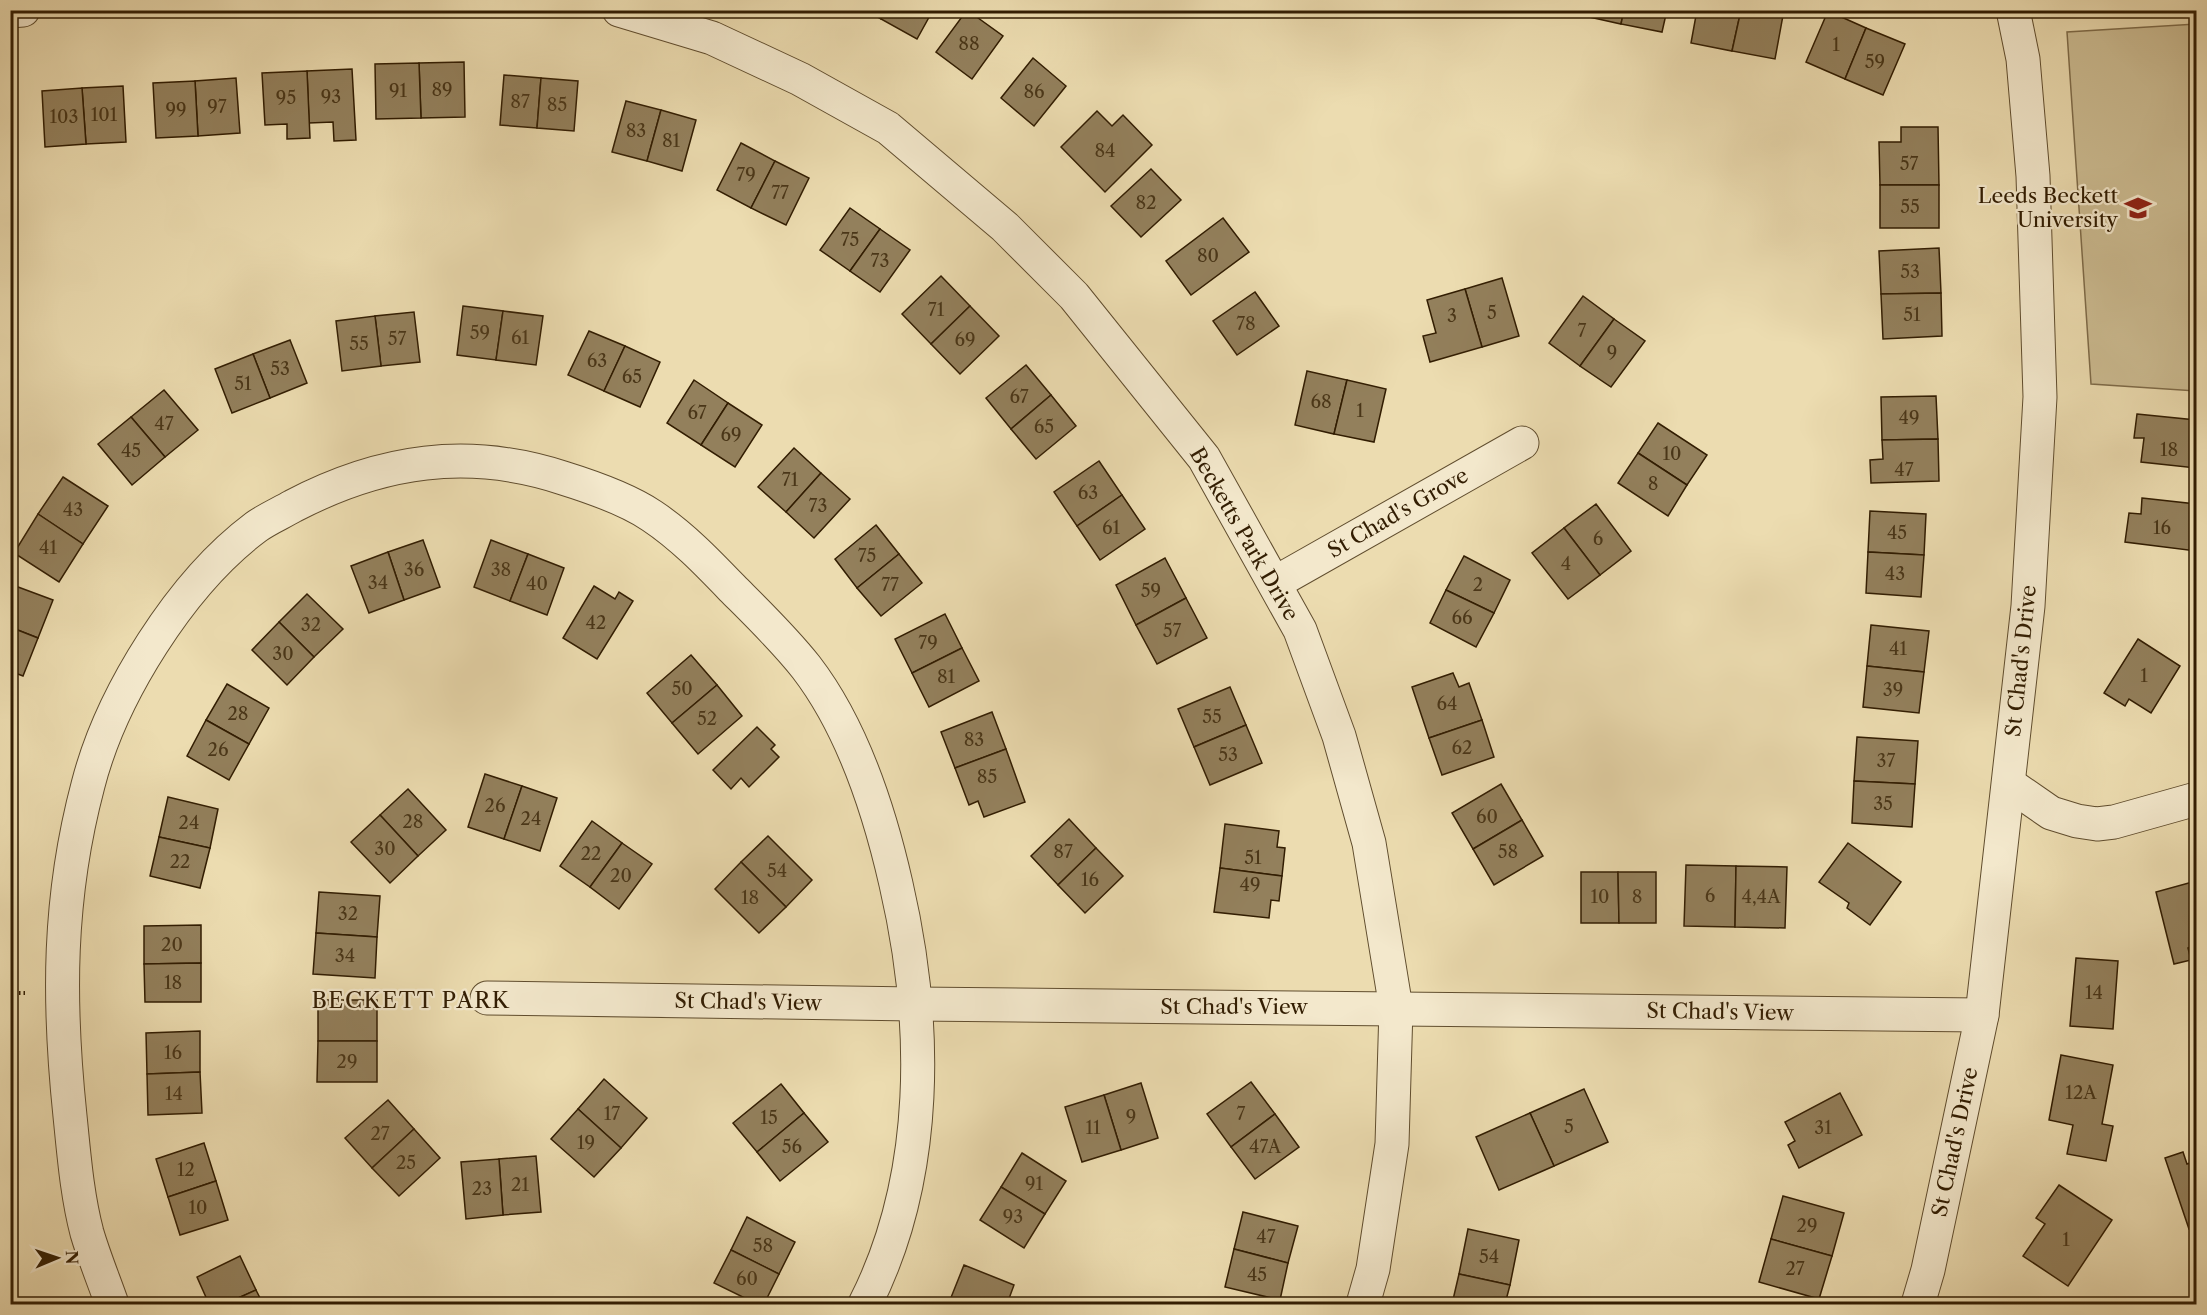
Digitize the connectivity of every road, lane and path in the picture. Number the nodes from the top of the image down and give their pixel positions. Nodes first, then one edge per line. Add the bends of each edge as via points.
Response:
1 (23, 10) edge
2 (619, 10) edge
3 (2013, 10) edge
4 (10, 11) edge
5 (1522, 443) dead end
6 (1275, 584) junction
7 (2009, 784) junction
8 (2196, 799) edge
9 (487, 998) dead end
10 (915, 1005) junction
11 (1396, 1008) junction
12 (1982, 1015) junction
13 (112, 1305) edge
14 (865, 1305) edge
15 (1362, 1305) edge
16 (1918, 1305) edge

1 - 4 street
2 - 6 street, Becketts Park Drive via 712,38 800,79 888,128 1005,227 1074,296 1204,458
3 - 7 street, St Chad's Drive via 2023,59 2032,176 2040,397 2028,606
5 - 6 street, St Chad's Grove
6 - 11 street, Becketts Park Drive via 1300,630 1339,736 1369,843
7 - 8 street via 2051,813 2097,824
7 - 12 street, St Chad's Drive
9 - 10 street, St Chad's View
10 - 11 street, St Chad's View
10 - 13 street via 907,929 887,842 856,757 831,704 805,666 698,553 650,514 592,487 532,468 466,460 416,464 360,477 258,525 219,559 181,603 140,663 110,722 88,782 68,878 62,994 75,1165 87,1232
10 - 14 street via 915,1133 894,1236
11 - 12 street, St Chad's View
11 - 15 street, Becketts Park Drive via 1392,1144 1373,1269
12 - 16 street, St Chad's Drive

